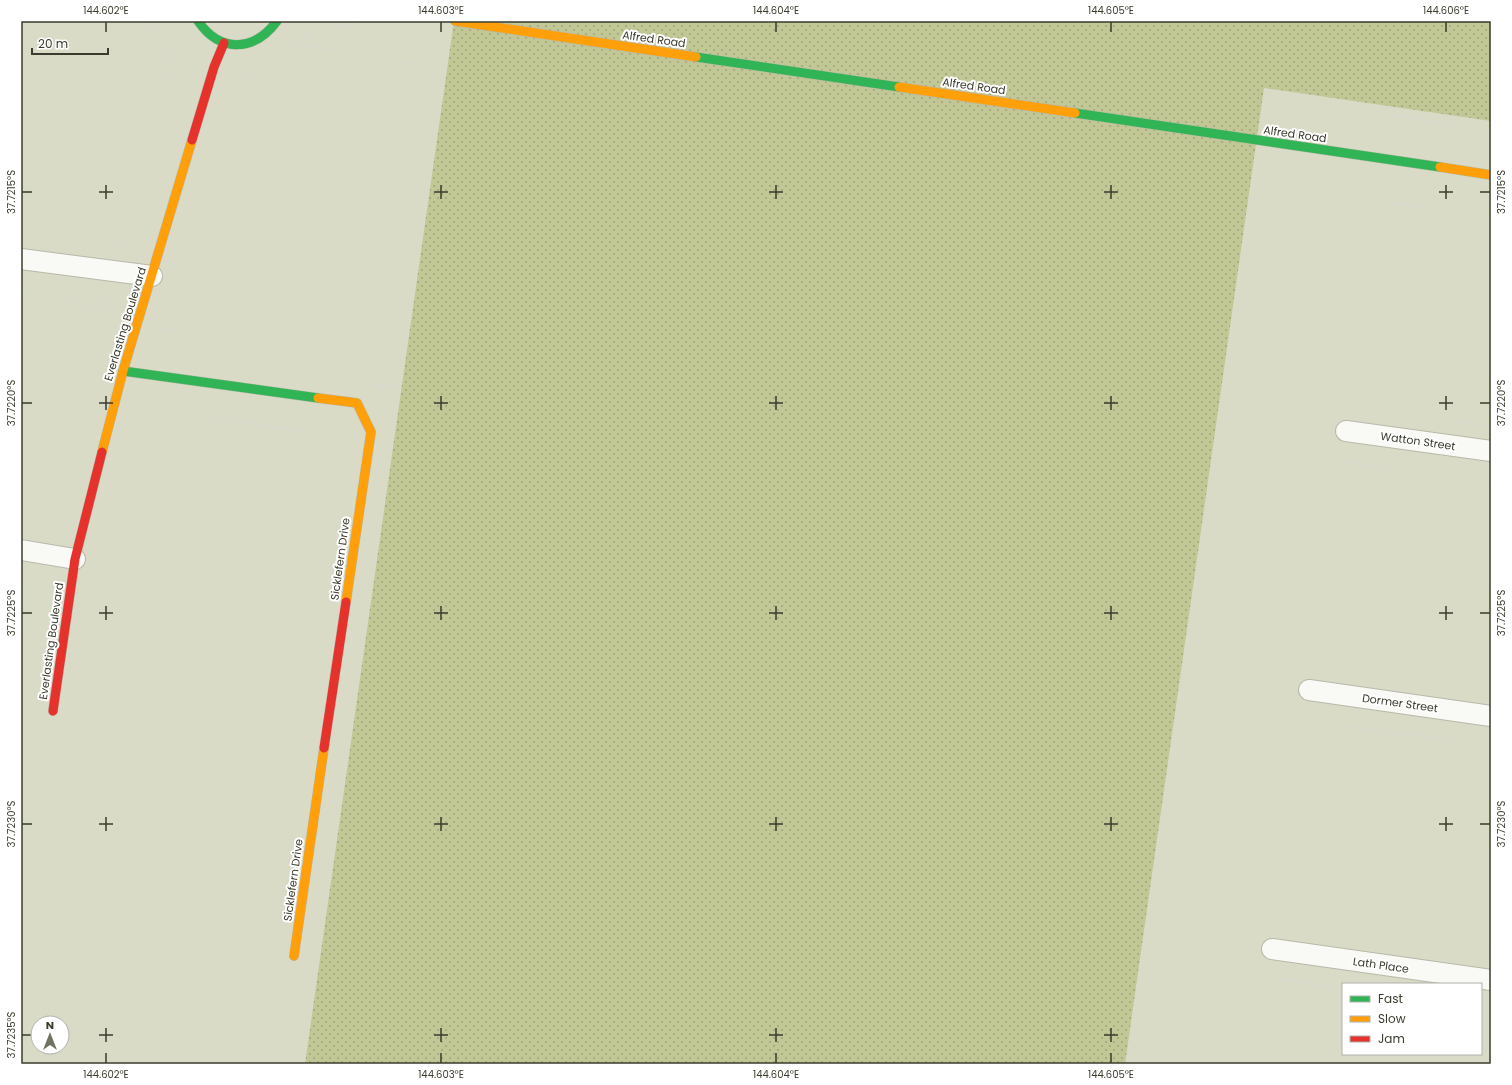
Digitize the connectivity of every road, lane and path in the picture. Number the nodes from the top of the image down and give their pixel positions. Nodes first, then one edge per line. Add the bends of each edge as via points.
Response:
1 (117, 21) edge
2 (144, 21) edge
3 (198, 21) edge
4 (287, 21) edge
5 (308, 21) edge
6 (455, 21) edge
7 (277, 22) edge
8 (143, 25) junction
9 (153, 26) dead end
10 (224, 43) junction
11 (294, 44) dead end
12 (304, 46) junction
13 (168, 49) dead end
14 (411, 64) dead end
15 (252, 77) dead end
16 (1394, 116) dead end
17 (1491, 129) edge
18 (1491, 175) edge
19 (1384, 202) dead end
20 (1491, 217) edge
21 (21, 260) edge
22 (106, 271) junction
23 (152, 276) junction
24 (21, 294) edge
25 (96, 309) junction
26 (138, 322) junction
27 (181, 334) junction
28 (175, 359) dead end
29 (122, 371) junction
30 (1346, 431) dead end
31 (1491, 451) edge
32 (1350, 462) dead end
33 (337, 482) dead end
34 (1491, 482) edge
35 (34, 531) dead end
36 (21, 550) edge
37 (75, 559) junction
38 (30, 586) dead end
39 (118, 598) dead end
40 (21, 648) edge
41 (1308, 690) dead end
42 (53, 711) dead end
43 (1491, 716) edge
44 (1307, 720) dead end
45 (1491, 746) edge
46 (1272, 949) dead end
47 (294, 956) dead end
48 (1272, 979) dead end
49 (1491, 980) edge
50 (1342, 989) edge

1 - 8 path
2 - 8 path
3 - 10 street via 211,37
4 - 7 street
5 - 12 path
6 - 18 street, Alfred Road
7 - 10 street via 267,34 254,42 239,45
8 - 9 path
10 - 23 street, Everlasting Boulevard via 214,67
11 - 12 path
12 - 14 path
13 - 22 path
15 - 27 path
16 - 17 path
19 - 20 path
21 - 22 street
22 - 23 street
22 - 25 path
23 - 26 street, Everlasting Boulevard
24 - 25 path via 81,303
25 - 26 path
25 - 35 path via 38,525
26 - 27 path
26 - 29 street, Everlasting Boulevard
27 - 28 path
29 - 37 street, Everlasting Boulevard
29 - 47 street, Sicklefern Drive via 357,403 371,432
30 - 31 street, Watton Street
32 - 34 path
33 - 39 path via 343,438 160,410 126,543
36 - 37 street
37 - 42 street, Everlasting Boulevard
38 - 40 path
41 - 43 street, Dormer Street
44 - 45 path
46 - 49 street, Lath Place
48 - 50 path

